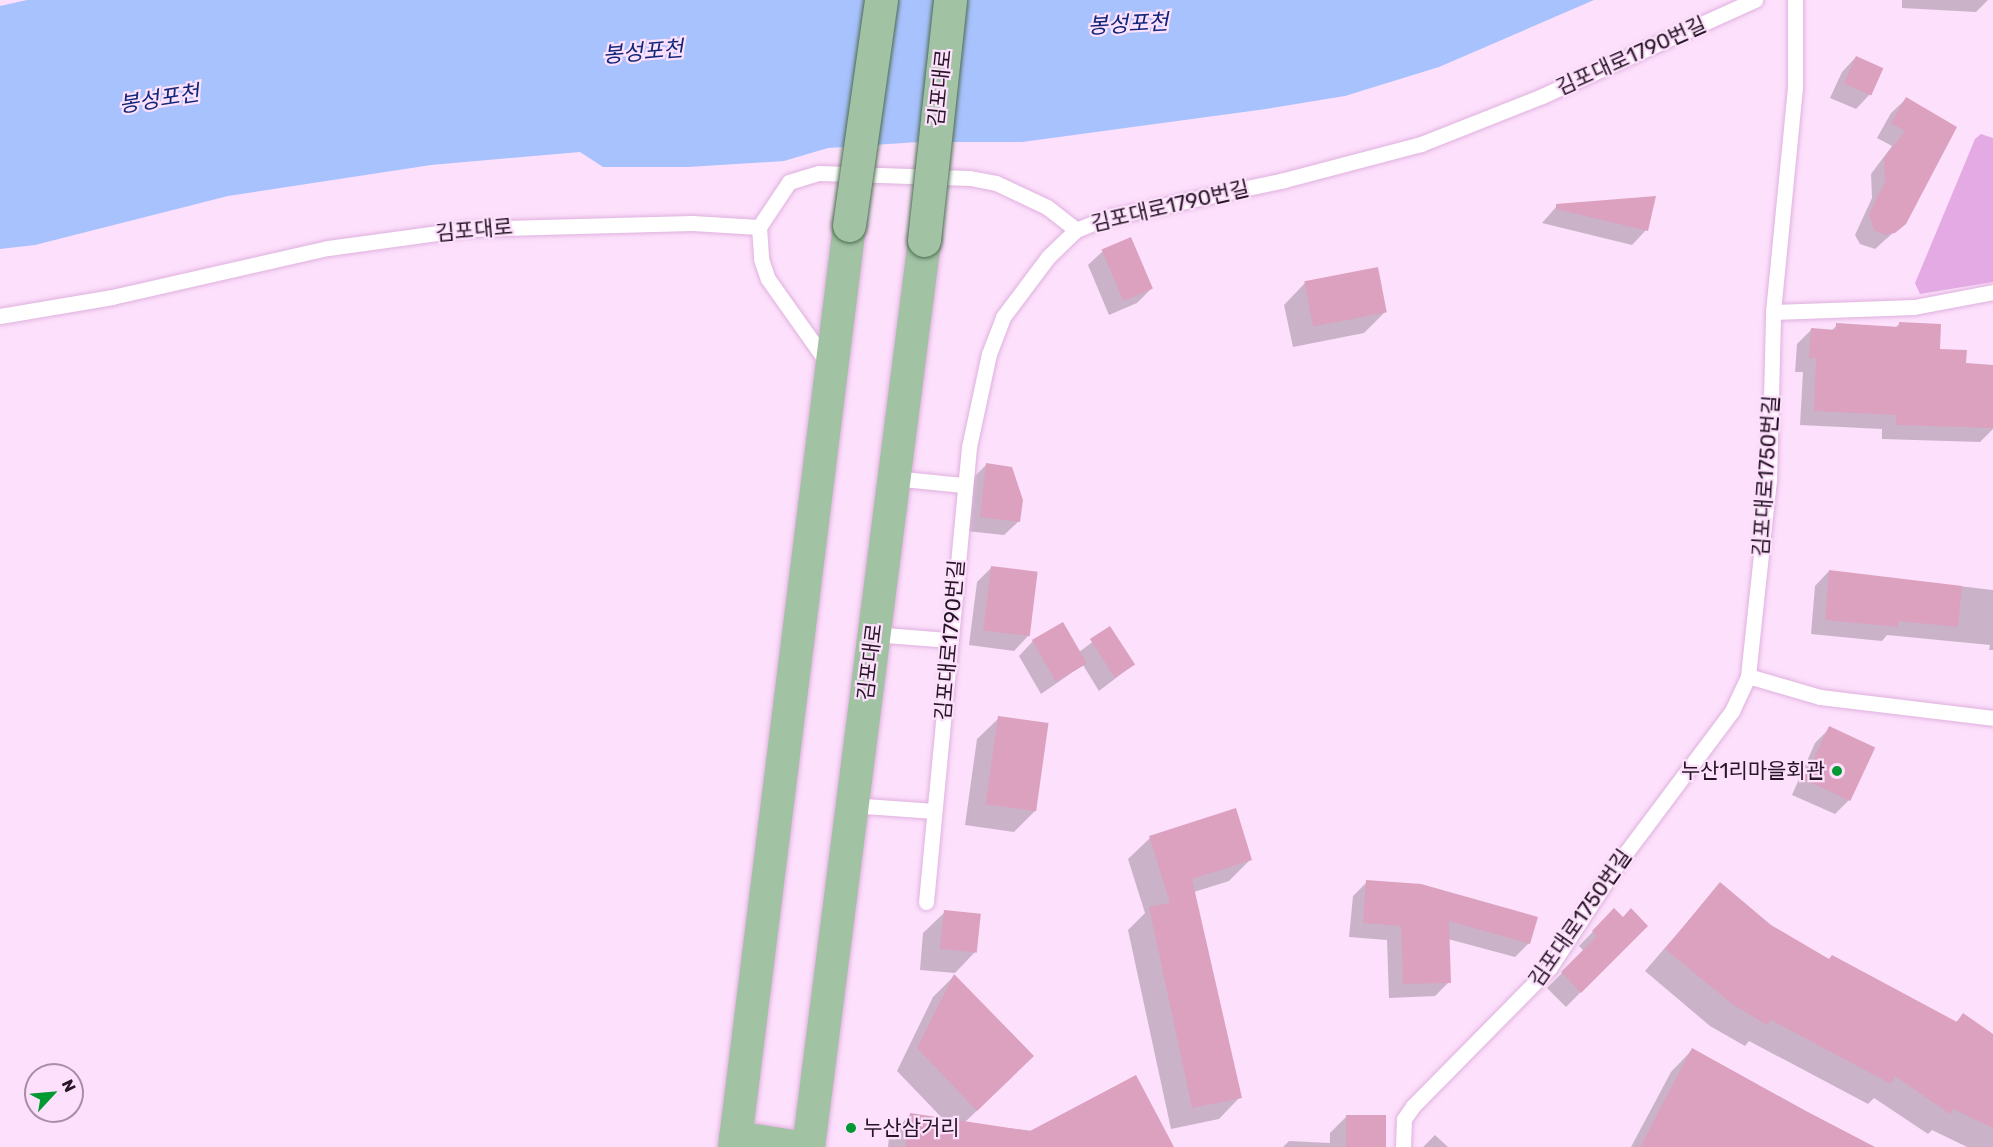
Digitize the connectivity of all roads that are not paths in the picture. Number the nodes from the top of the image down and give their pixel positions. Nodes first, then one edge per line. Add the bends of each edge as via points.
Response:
1 (881, 0) edge
2 (950, 0) edge
3 (1755, 0) edge
4 (1795, 0) edge
5 (759, 226) junction
6 (1076, 230) junction
7 (1993, 292) edge
8 (1773, 312) junction
9 (0, 316) edge
10 (831, 368) junction
11 (893, 478) junction
12 (963, 485) junction
13 (873, 634) junction
14 (950, 640) junction
15 (1748, 676) junction
16 (1993, 718) edge
17 (851, 805) junction
18 (934, 811) junction
19 (926, 902) dead end
20 (735, 1142) edge
21 (799, 1147) edge
22 (808, 1147) edge
23 (1403, 1147) edge

1 - 10 main road, bridge
2 - 11 main road, 김포대로, bridge
3 - 6 lane, 김포대로1790번길 via 1542,96 1421,144 1284,180 1109,217
4 - 8 lane, 김포대로1750번길 via 1795,86
5 - 6 lane via 789,182 819,173 970,177 1023,193
5 - 9 lane, 김포대로 via 692,223 466,229 328,248 112,297
5 - 10 lane via 761,259 768,279
6 - 12 lane, 김포대로1790번길 via 1023,287 1003,317 989,354
7 - 8 lane via 1914,307
8 - 15 lane, 김포대로1750번길 via 1769,480
10 - 20 main road
11 - 12 lane
11 - 13 main road, 김포대로
12 - 14 lane, 김포대로1790번길
13 - 14 lane
13 - 17 main road, 김포대로
14 - 18 lane, 김포대로1790번길
15 - 16 lane via 1820,697
15 - 23 lane, 김포대로1750번길 via 1732,711 1616,866 1550,967 1413,1106 1404,1119
17 - 18 lane
17 - 22 main road, 김포대로
18 - 19 lane, 김포대로1790번길
20 - 21 main road

